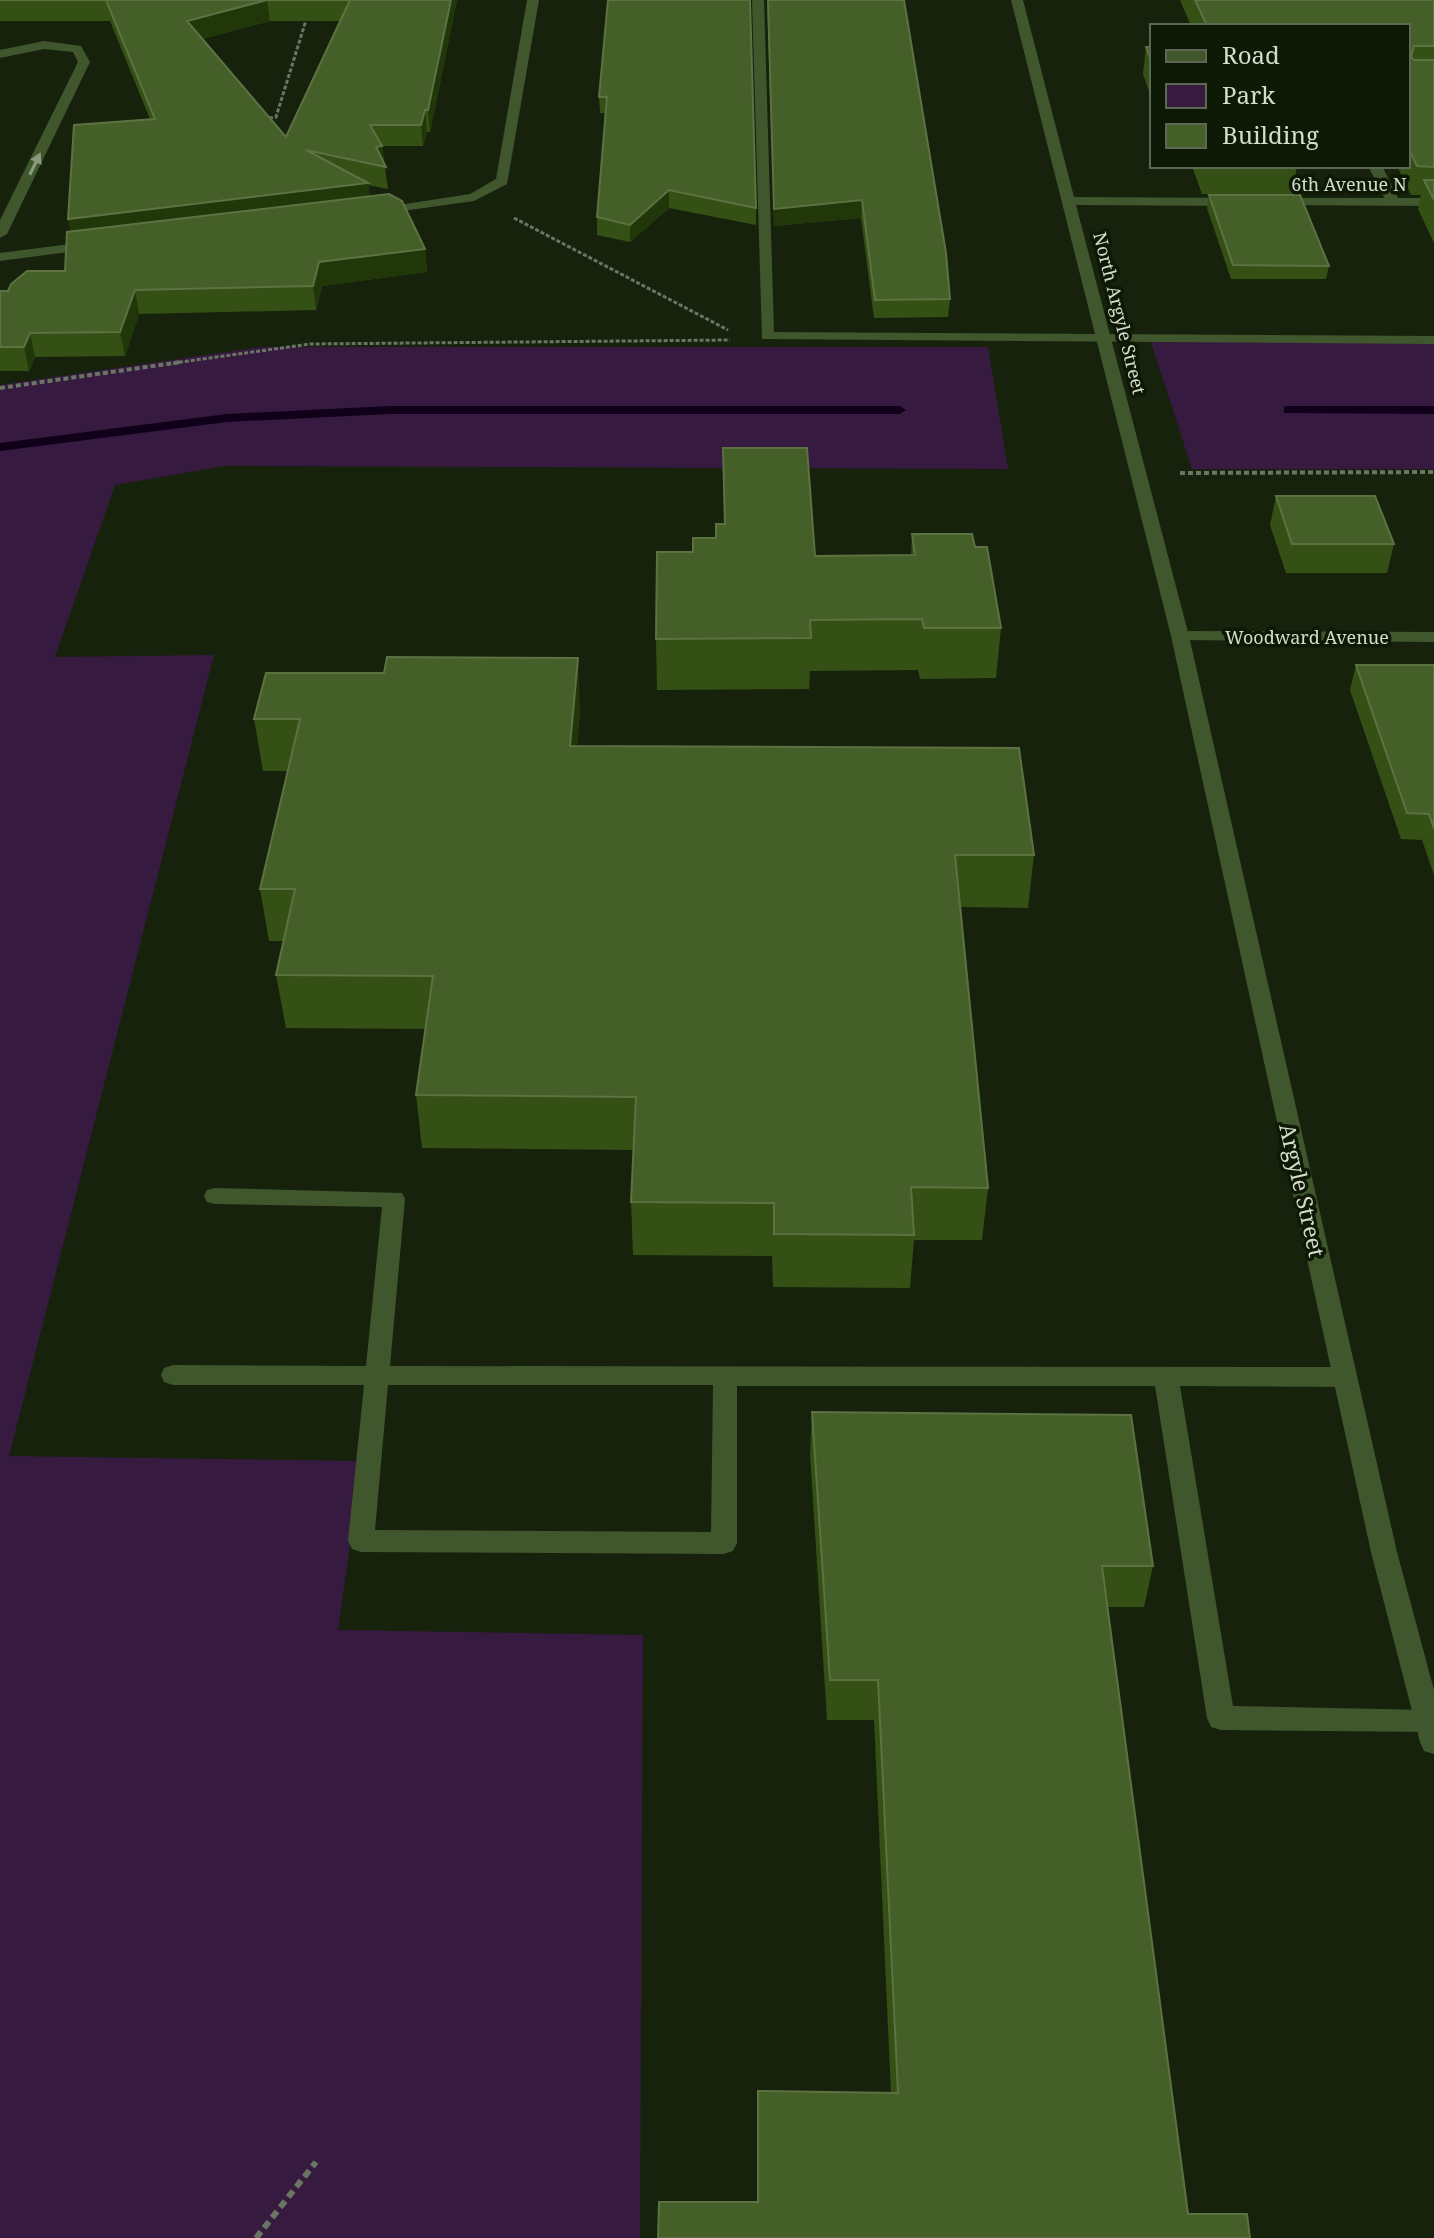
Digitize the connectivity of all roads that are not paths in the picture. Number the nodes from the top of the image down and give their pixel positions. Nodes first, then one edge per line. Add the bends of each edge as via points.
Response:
1 (533, 0) edge
2 (758, 0) edge
3 (1017, 0) edge
4 (0, 54) edge
5 (1376, 168) edge
6 (1071, 201) junction
7 (1393, 202) junction
8 (1434, 202) edge
9 (370, 213) edge
10 (0, 234) edge
11 (108, 244) edge
12 (0, 257) edge
13 (1106, 339) junction
14 (1434, 340) edge
15 (1180, 636) junction
16 (1434, 637) edge
17 (215, 1196) dead end
18 (173, 1375) dead end
19 (379, 1375) junction
20 (725, 1376) junction
21 (1166, 1377) junction
22 (1345, 1377) junction
23 (1431, 1732) edge

1 - 9 street via 502,181 474,197
2 - 13 street via 767,336
3 - 6 street, North Argyle Street
10 -> 4 street via 84,62 77,49 44,45
5 - 7 street
6 - 7 street, 6th Avenue N
6 - 13 street, North Argyle Street
7 - 8 street, 6th Avenue N
11 - 12 street
13 - 14 street
13 - 15 street, North Argyle Street
15 - 16 street, Woodward Avenue
15 - 22 street, Argyle Street
17 - 19 street via 394,1199
18 - 19 street
19 - 20 street
19 - 20 street via 361,1541 708,1543 724,1543
20 - 21 street
21 - 22 street
21 - 23 street via 1221,1718
22 - 23 street, Argyle Street

